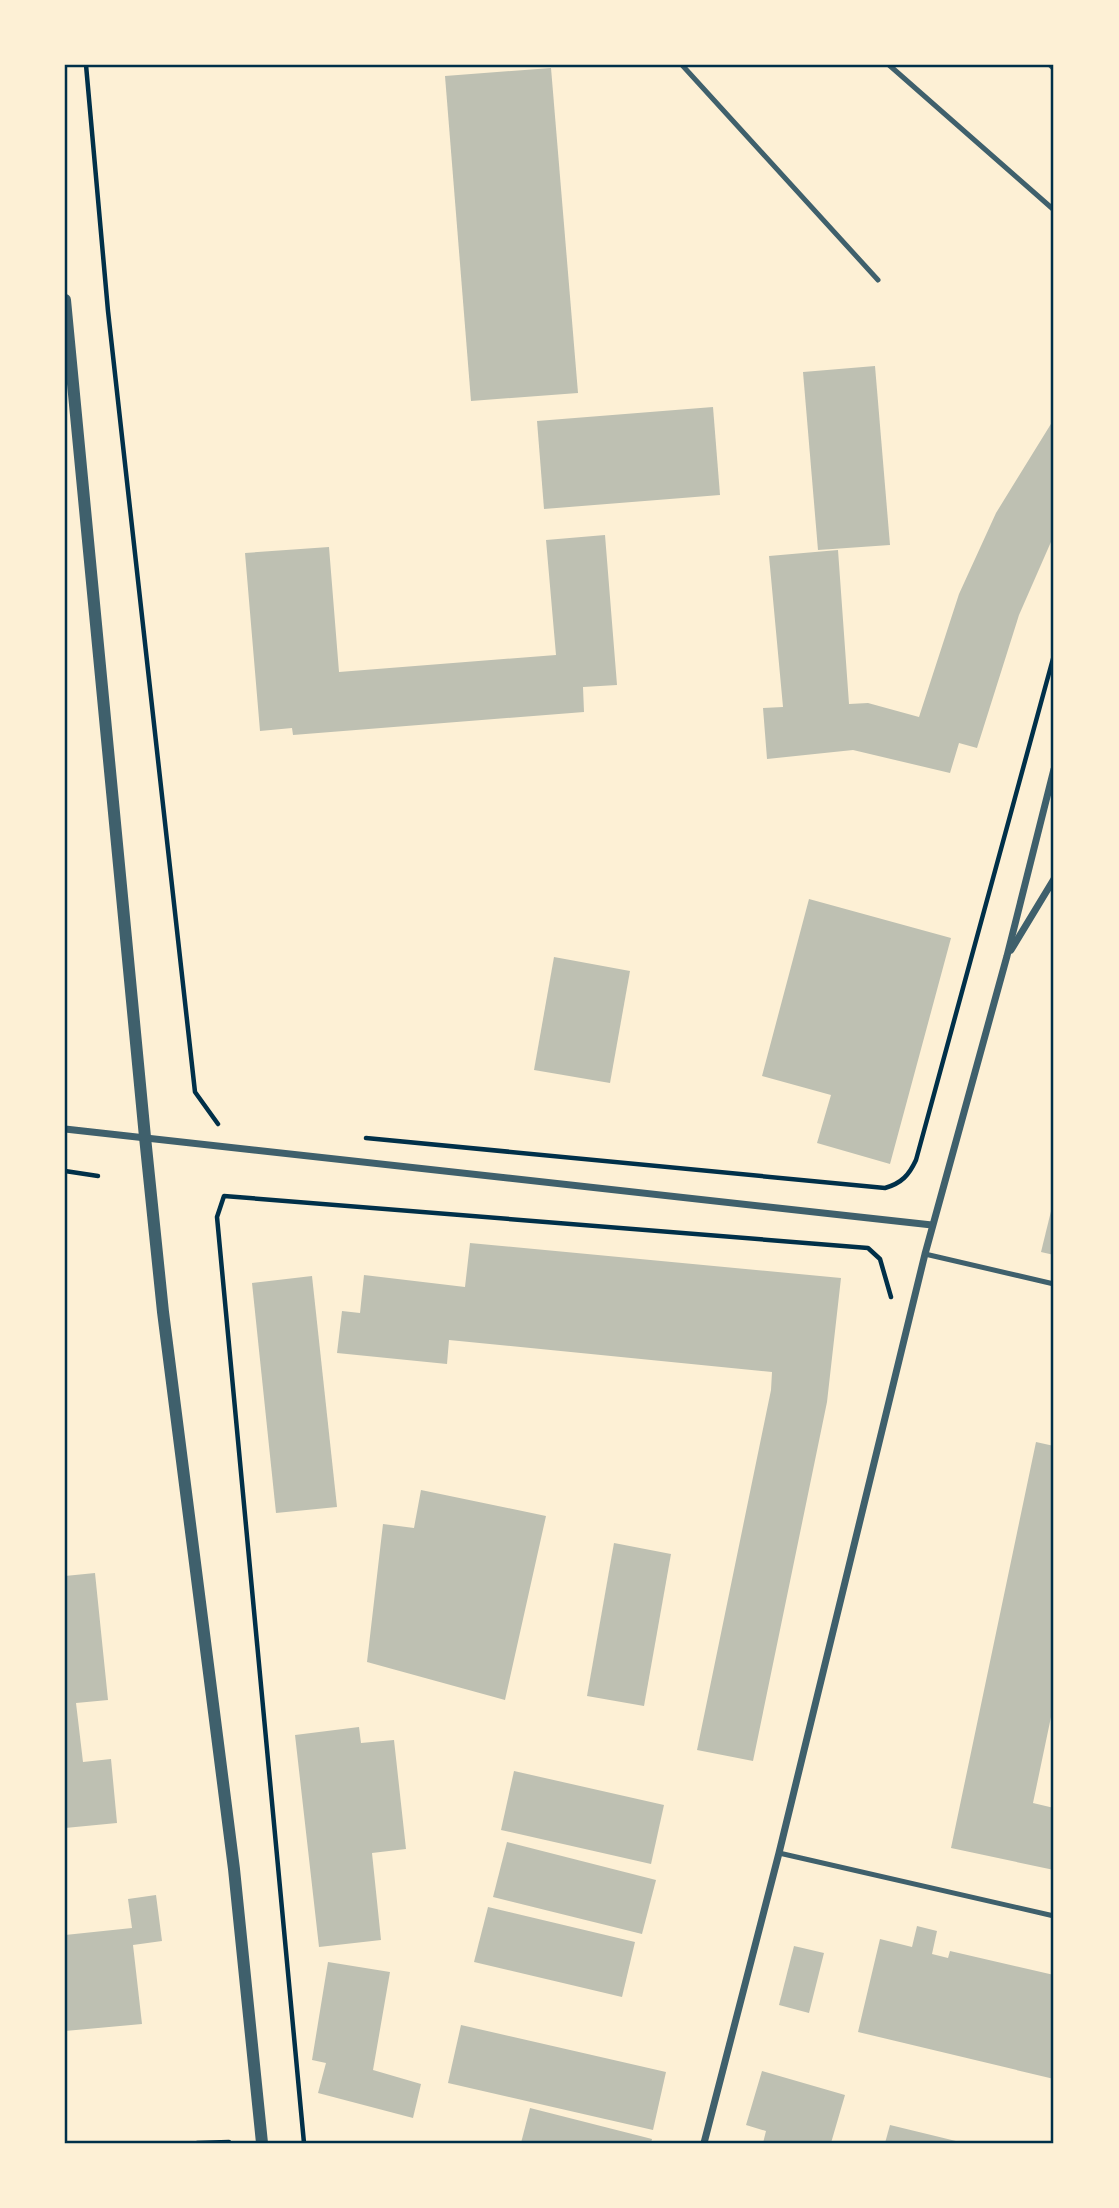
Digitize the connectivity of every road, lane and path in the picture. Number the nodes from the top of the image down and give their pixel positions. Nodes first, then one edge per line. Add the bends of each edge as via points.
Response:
1 (86, 65) edge
2 (682, 65) edge
3 (889, 65) edge
4 (1050, 65) edge
5 (1054, 69) edge
6 (1054, 210) edge
7 (878, 281) dead end
8 (65, 300) edge
9 (1054, 655) edge
10 (1054, 769) edge
11 (1054, 879) edge
12 (1007, 956) junction
13 (230, 1125) dead end
14 (65, 1129) edge
15 (145, 1137) junction
16 (353, 1137) dead end
17 (65, 1171) edge
18 (98, 1176) dead end
19 (932, 1225) junction
20 (868, 1248) dead end
21 (925, 1254) junction
22 (1054, 1284) edge
23 (779, 1853) junction
24 (1054, 1916) edge
25 (229, 2142) edge
26 (197, 2143) edge
27 (262, 2143) edge
28 (304, 2143) edge
29 (704, 2143) edge

1 - 13 path via 108,311 195,1092 216,1124
2 - 7 lane
3 - 6 lane
4 - 5 lane
8 - 15 street
9 - 16 path via 916,1160 897,1185 885,1188
10 - 12 street
11 - 12 street
12 - 19 street
14 - 15 street
15 - 19 street
15 - 27 street via 234,1869
17 - 18 path
19 - 21 street
20 - 28 path via 223,1196 217,1217
21 - 22 lane
21 - 23 street
23 - 24 lane
23 - 29 street
25 - 26 path

